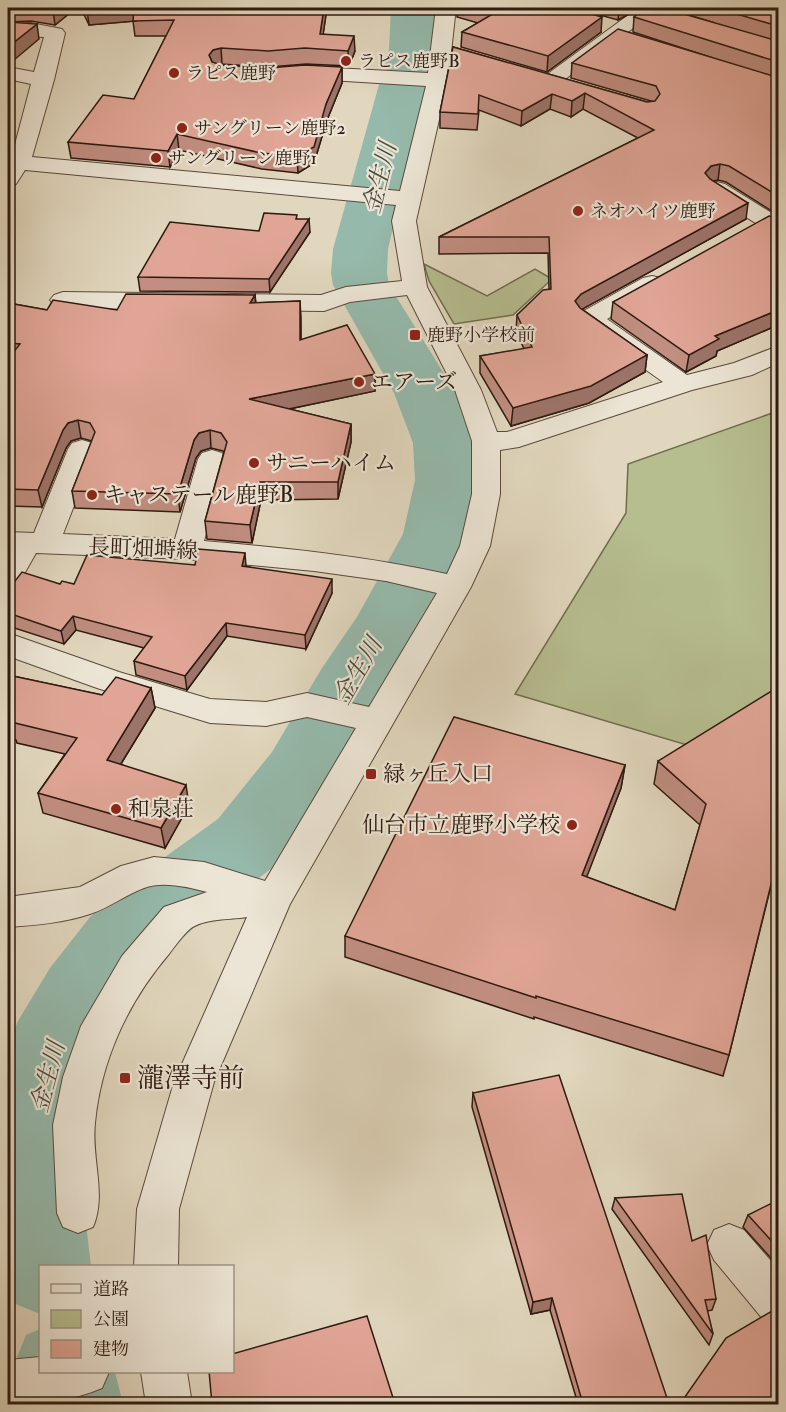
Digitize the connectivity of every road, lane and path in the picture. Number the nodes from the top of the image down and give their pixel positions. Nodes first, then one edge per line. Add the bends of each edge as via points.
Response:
1 (27, 8) edge
2 (443, 8) edge
3 (649, 9) edge
4 (669, 17) edge
5 (8, 30) edge
6 (37, 30) junction
7 (8, 73) edge
8 (278, 74) edge
9 (528, 75) edge
10 (428, 79) junction
11 (44, 80) junction
12 (549, 82) junction
13 (571, 88) edge
14 (15, 161) edge
15 (717, 189) edge
16 (397, 198) junction
17 (763, 226) edge
18 (672, 272) edge
19 (415, 286) junction
20 (63, 300) edge
21 (778, 354) edge
22 (683, 384) junction
23 (486, 441) junction
24 (82, 449) dead end
25 (212, 459) dead end
26 (26, 543) edge
27 (186, 549) junction
28 (8, 576) edge
29 (443, 585) junction
30 (8, 644) edge
31 (366, 718) junction
32 (274, 899) junction
33 (8, 912) edge
34 (78, 1213) dead end
35 (729, 1245) dead end
36 (156, 1265) edge
37 (778, 1302) edge
38 (75, 1373) edge
39 (164, 1373) edge
40 (19, 1383) edge
41 (169, 1404) edge

1 - 6 street
2 - 10 street via 452,53
3 - 4 street
3 - 12 street
5 - 6 street
6 - 11 street via 55,33
7 - 11 street
8 - 10 street
9 - 12 street
10 - 16 street
11 - 14 street
12 - 13 street
14 - 16 street
15 - 17 street
16 - 19 street
18 - 22 street via 588,318
19 - 20 street via 346,295 324,303
19 - 23 street via 468,390
21 - 22 street via 743,369
22 - 23 street via 509,441
23 - 29 street via 486,494 475,546
24 - 26 street
25 - 27 street
26 - 27 street, 長町畑塒線
26 - 28 street
27 - 29 street, 長町畑塒線 via 386,571
29 - 31 street
30 - 31 street via 210,711 266,714 307,705
31 - 32 street
32 - 33 street via 219,880 171,873 141,874 90,899 49,909
32 - 34 street via 204,908 177,918 135,967 101,1026 83,1077 74,1125
32 - 36 street via 194,1082 158,1209
35 - 37 street
38 - 40 street
39 - 41 street

